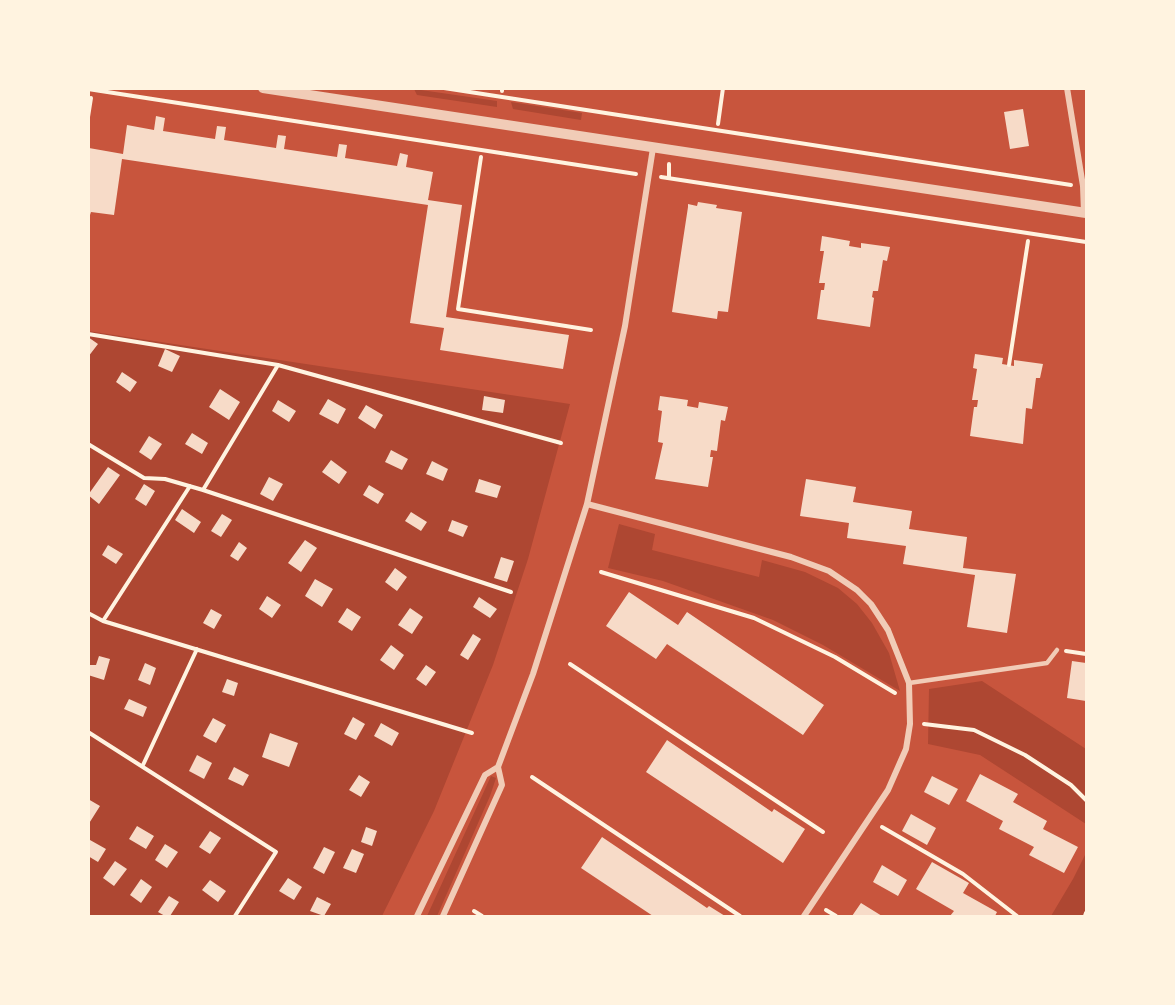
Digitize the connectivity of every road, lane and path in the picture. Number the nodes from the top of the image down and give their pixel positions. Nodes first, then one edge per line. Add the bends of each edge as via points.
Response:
1 (263, 88) edge
2 (444, 88) edge
3 (723, 88) edge
4 (1067, 88) edge
5 (88, 89) edge
6 (91, 98) dead end
7 (88, 117) edge
8 (718, 124) dead end
9 (653, 148) junction
10 (481, 158) dead end
11 (575, 164) dead end
12 (698, 183) dead end
13 (1061, 183) dead end
14 (1085, 213) edge
15 (1028, 241) dead end
16 (1086, 242) edge
17 (591, 330) dead end
18 (88, 334) edge
19 (278, 365) junction
20 (1008, 365) dead end
21 (561, 442) dead end
22 (88, 444) edge
23 (190, 486) junction
24 (203, 490) junction
25 (587, 504) junction
26 (601, 572) dead end
27 (511, 592) dead end
28 (88, 613) edge
29 (103, 621) junction
30 (197, 649) junction
31 (1057, 650) joint
32 (1086, 654) edge
33 (570, 664) dead end
34 (909, 683) junction
35 (895, 693) dead end
36 (924, 724) dead end
37 (88, 732) edge
38 (472, 733) dead end
39 (143, 765) junction
40 (498, 767) junction
41 (532, 777) dead end
42 (1086, 800) edge
43 (882, 827) dead end
44 (823, 832) dead end
45 (826, 910) dead end
46 (474, 911) dead end
47 (235, 916) edge
48 (417, 916) edge
49 (443, 916) edge
50 (482, 916) edge
51 (740, 916) edge
52 (804, 916) edge
53 (836, 916) edge
54 (1017, 916) edge

1 - 9 street
2 - 13 path
3 - 8 path
4 - 14 street
5 - 11 path
6 - 7 path
9 - 14 street
9 - 25 street via 625,326
10 - 17 path via 458,309
12 - 16 path
15 - 20 path
18 - 19 path
19 - 21 path
19 - 24 path
22 - 23 path via 144,477
23 - 24 path
23 - 29 path
24 - 27 path
25 - 34 street via 790,557 844,579 880,616
25 - 40 street via 533,674
26 - 35 path via 754,618 825,652
28 - 29 path
29 - 30 path
30 - 38 path
30 - 39 path
31 - 32 path
31 - 34 lane via 1047,663
33 - 44 path
34 - 52 street via 910,724 897,773
36 - 42 path via 974,730 1025,755 1071,785
37 - 39 path
39 - 47 path via 276,852
40 - 48 street via 485,775
40 - 49 street via 502,784
41 - 51 path
43 - 54 path via 963,874
45 - 53 path
46 - 50 path

